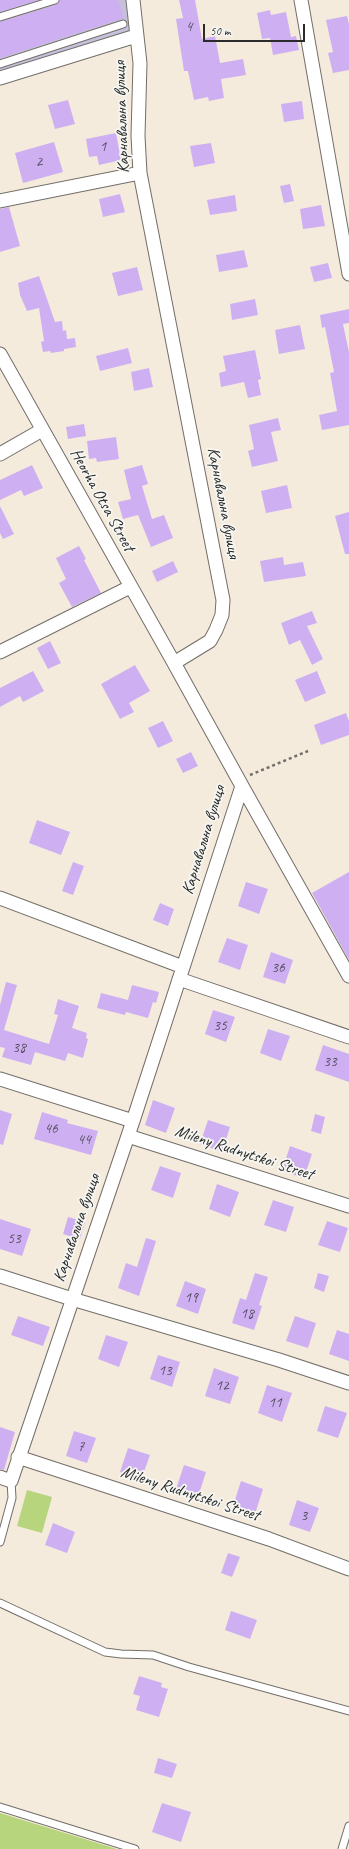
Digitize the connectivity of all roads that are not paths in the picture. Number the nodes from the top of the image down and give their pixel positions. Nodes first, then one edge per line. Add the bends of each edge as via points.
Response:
1 (55, 0) edge
2 (133, 0) edge
3 (301, 0) edge
4 (0, 17) edge
5 (123, 24) dead end
6 (136, 36) junction
7 (0, 64) edge
8 (0, 78) edge
9 (140, 173) junction
10 (0, 201) edge
11 (349, 274) edge
12 (0, 354) edge
13 (42, 430) junction
14 (0, 454) edge
15 (130, 587) junction
16 (0, 652) edge
17 (174, 663) junction
18 (240, 783) junction
19 (0, 898) edge
20 (181, 973) junction
21 (349, 976) edge
22 (349, 1037) edge
23 (0, 1079) edge
24 (133, 1121) junction
25 (128, 1136) junction
26 (349, 1206) edge
27 (0, 1276) edge
28 (72, 1299) junction
29 (349, 1382) edge
30 (18, 1457) junction
31 (6, 1479) edge
32 (0, 1542) edge
33 (349, 1569) edge
34 (0, 1604) edge
35 (349, 1711) edge
36 (0, 1807) edge
37 (349, 1826) edge
38 (135, 1849) edge
39 (342, 1849) edge

1 - 4 lane
2 - 6 street, Карнавальна вулиця
3 - 11 street
5 - 7 lane
6 - 8 street
6 - 9 street, Карнавальна вулиця via 140,63
9 - 10 street
9 - 17 street, Карнавальна вулиця via 223,600 222,615 210,641
12 - 13 street, Heorha Otsa Street
13 - 14 street
13 - 15 street, Heorha Otsa Street
15 - 16 street
15 - 17 street, Heorha Otsa Street
17 - 18 street, Карнавальна вулиця
18 - 20 street, Карнавальна вулиця
18 - 21 street
19 - 20 street
20 - 22 street
20 - 24 street, Карнавальна вулиця
23 - 24 street
24 - 25 street, Карнавальна вулиця
25 - 26 street, Mileny Rudnytskoi Street
25 - 28 street, Карнавальна вулиця
27 - 28 street, Карнавальна вулиця
28 - 29 street
28 - 30 street
30 - 31 street
30 - 33 street, Mileny Rudnytskoi Street via 269,1538
31 - 32 lane via 12,1498
34 - 35 lane via 105,1652 153,1655
36 - 38 lane
37 - 39 lane

